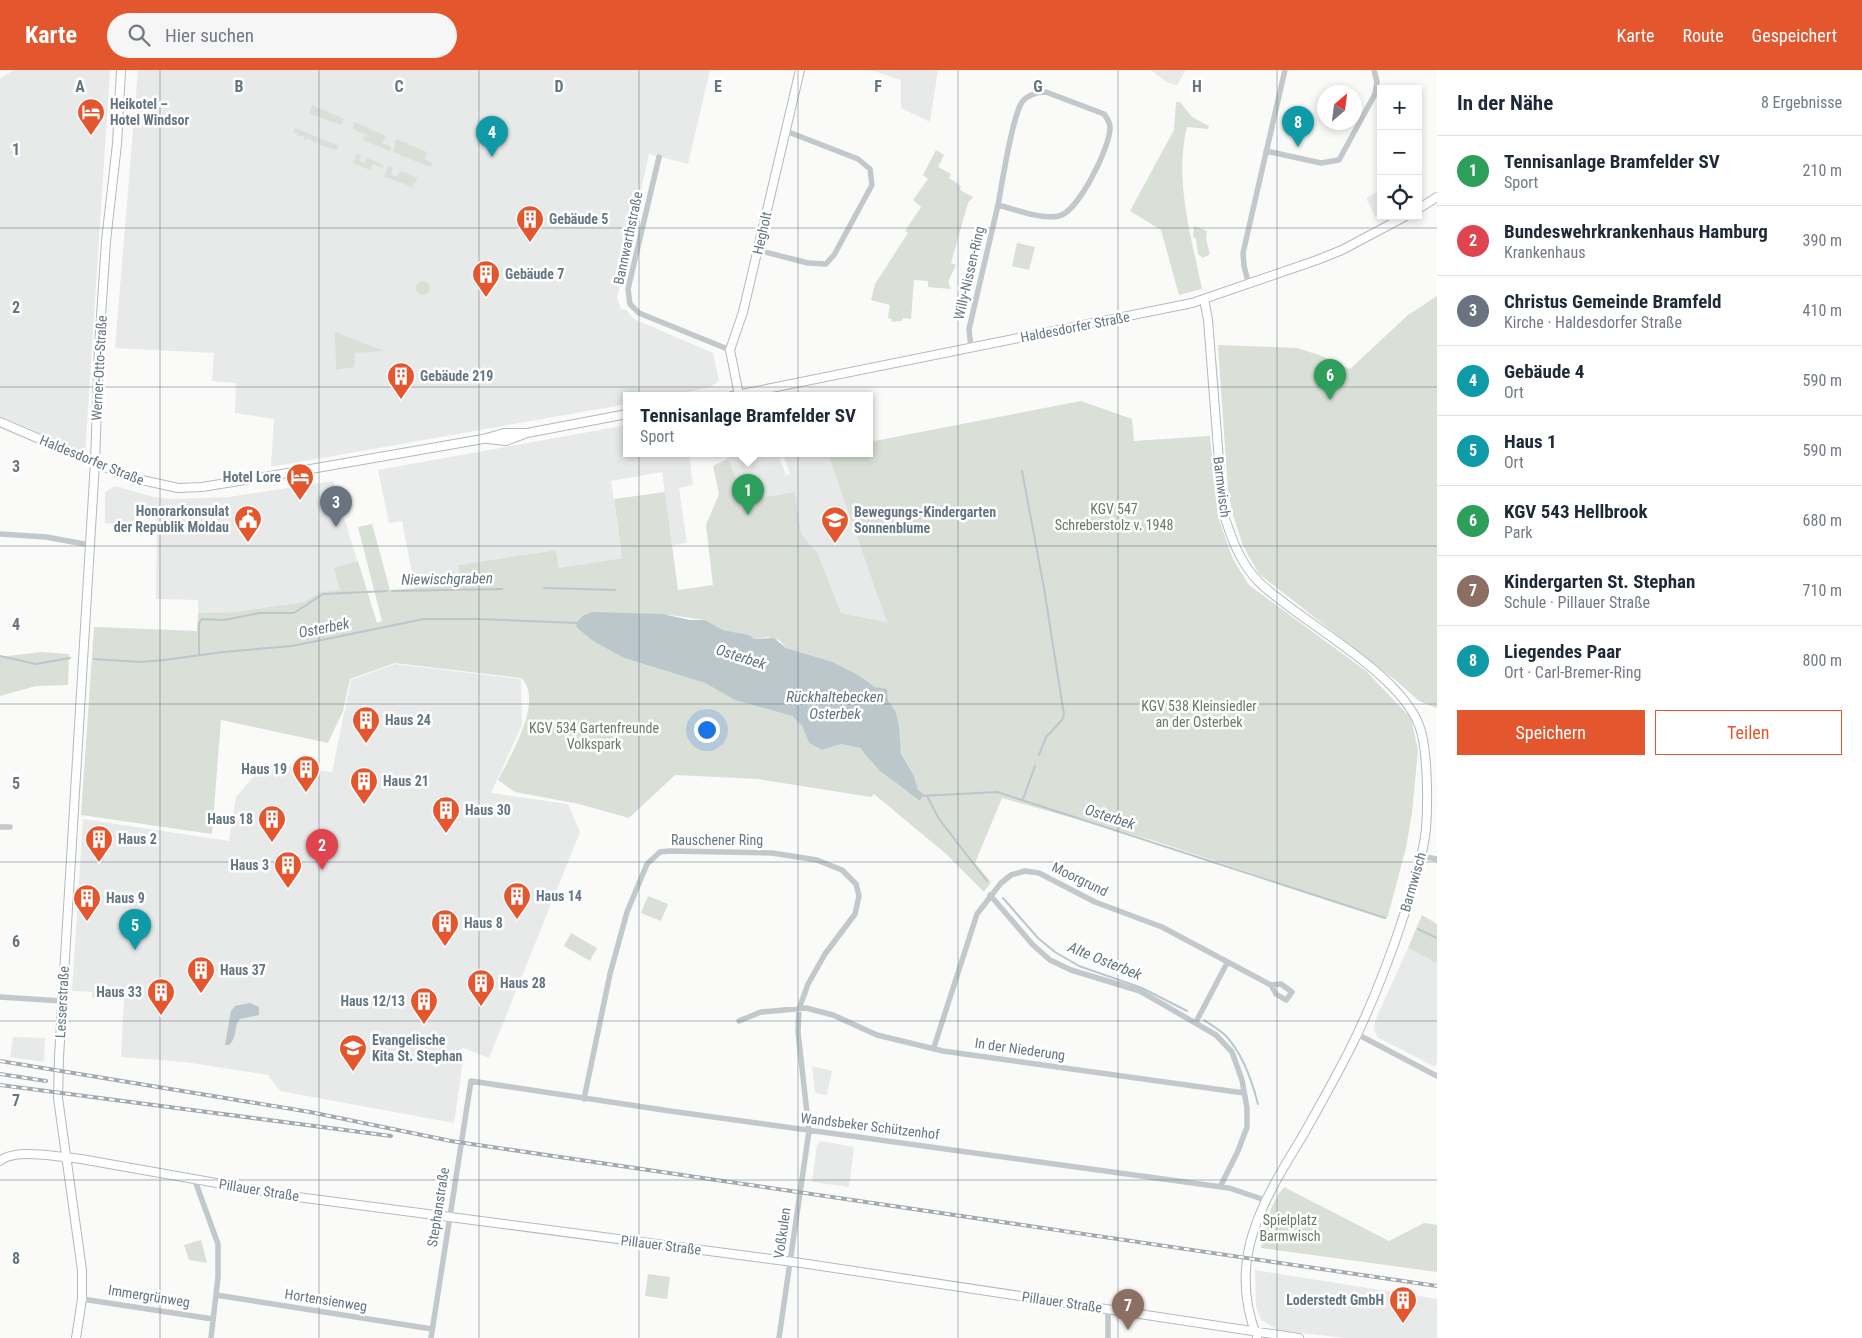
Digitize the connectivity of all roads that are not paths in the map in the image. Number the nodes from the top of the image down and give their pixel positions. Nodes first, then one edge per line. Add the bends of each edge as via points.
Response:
1 (800, 70) edge
2 (1284, 70) edge
3 (1374, 70) edge
4 (121, 71) edge
5 (786, 131) junction
6 (1266, 151) junction
7 (659, 157) dead end
8 (1437, 197) edge
9 (998, 205) junction
10 (1422, 206) edge
11 (1398, 220) edge
12 (758, 250) junction
13 (1249, 285) junction
14 (1204, 299) junction
15 (972, 348) junction
16 (730, 350) junction
17 (735, 392) edge
18 (756, 392) edge
19 (623, 415) edge
20 (0, 422) edge
21 (95, 462) junction
22 (0, 534) edge
23 (90, 545) junction
24 (82, 664) joint
25 (0, 827) edge
26 (10, 827) dead end
27 (1421, 856) junction
28 (1437, 859) edge
29 (990, 895) junction
30 (1227, 963) junction
31 (1271, 985) dead end
32 (0, 997) edge
33 (62, 1001) junction
34 (799, 1009) junction
35 (739, 1021) dead end
36 (1196, 1022) junction
37 (1357, 1034) junction
38 (934, 1047) junction
39 (1437, 1076) edge
40 (470, 1081) joint
41 (1244, 1093) junction
42 (584, 1098) junction
43 (809, 1131) junction
44 (66, 1158) junction
45 (1, 1160) edge
46 (194, 1178) junction
47 (1220, 1187) junction
48 (1265, 1200) junction
49 (448, 1218) junction
50 (790, 1262) junction
51 (216, 1295) junction
52 (82, 1299) junction
53 (1108, 1309) junction
54 (213, 1319) junction
55 (432, 1329) junction
56 (1257, 1335) edge
57 (76, 1338) edge
58 (211, 1338) edge
59 (431, 1338) edge
60 (779, 1338) edge
61 (1108, 1338) edge
62 (1299, 1338) edge

1 - 5 street, Hegholt
2 - 6 street
3 - 6 street via 1375,94 1339,160 1321,163
4 - 21 street, Werner-Otto-Straße via 106,251
5 - 12 street, Hegholt
5 - 12 street via 858,159 870,168 872,185 826,264 808,263
6 - 13 street via 1243,253
7 - 16 street, Bannwarthstraße via 628,299 639,313
8 - 10 street
9 - 9 street, Willy-Nissen-Ring via 1059,216 1074,206 1109,142 1111,127 1104,114 1046,92 1037,92 1023,101 1015,120
9 - 15 street, Willy-Nissen-Ring via 969,329
11 - 13 street, Haldesdorfer Straße via 1342,250
12 - 16 street, Hegholt
13 - 14 street, Haldesdorfer Straße
14 - 15 street, Haldesdorfer Straße
14 - 27 street, Barmwisch via 1223,512 1230,535 1260,583 1363,661 1398,693 1412,711 1424,745 1426,821
15 - 18 street, Haldesdorfer Straße
16 - 17 street
19 - 21 street, Haldesdorfer Straße via 187,488 140,481
20 - 21 street, Haldesdorfer Straße
21 - 23 street, Werner-Otto-Straße
22 - 23 street via 46,537
23 - 24 street, Werner-Otto-Straße
24 - 33 street, Lesserstraße
25 - 26 street
27 - 28 street
27 - 37 street, Barmwisch via 1377,992
29 - 30 street, Moorgrund via 1012,876 1025,871 1039,873 1096,902 1162,927
29 - 36 street via 1032,945 1050,960 1071,970 1140,991
29 - 38 street, Moorgrund via 978,914
30 - 31 street, Moorgrund
30 - 36 street
32 - 33 street
33 - 44 street, Lesserstraße via 58,1098
34 - 35 street via 760,1012
34 - 38 street, In der Niederung via 833,1015 877,1035
34 - 42 street, Rauschener Ring via 808,984 825,954 855,914 859,896 856,884 842,870 830,864 795,856 746,852 660,852 646,864 626,915
34 - 43 street, Rauschener Ring via 798,1032
36 - 41 street via 1216,1035 1232,1052
37 - 39 street
37 - 48 street, Barmwisch
38 - 41 street, In der Niederung via 943,1051
40 - 42 street, Wandsbeker Schützenhof
40 - 49 street, Stephanstraße
41 - 47 street via 1247,1127
42 - 43 street, Wandsbeker Schützenhof
43 - 47 street, Wandsbeker Schützenhof
43 - 50 street, Voßkulen
44 - 45 street, Pillauer Straße via 48,1154 16,1155
44 - 46 street, Pillauer Straße
44 - 52 street, Lesserstraße via 82,1270
46 - 49 street, Pillauer Straße
46 - 51 street via 218,1244
47 - 48 street, Wandsbeker Schützenhof
48 - 56 street, Barmwisch via 1251,1236 1245,1268 1248,1307
49 - 50 street, Pillauer Straße
49 - 55 street, Stephanstraße
50 - 53 street, Pillauer Straße
50 - 60 street, Voßkulen
51 - 54 street
51 - 55 street, Hortensienweg
52 - 54 street, Immergrünweg
52 - 57 street, Lesserstraße
53 - 56 street, Pillauer Straße
53 - 61 street
54 - 58 street
55 - 59 street, Stephanstraße
56 - 62 street, Pillauer Straße

